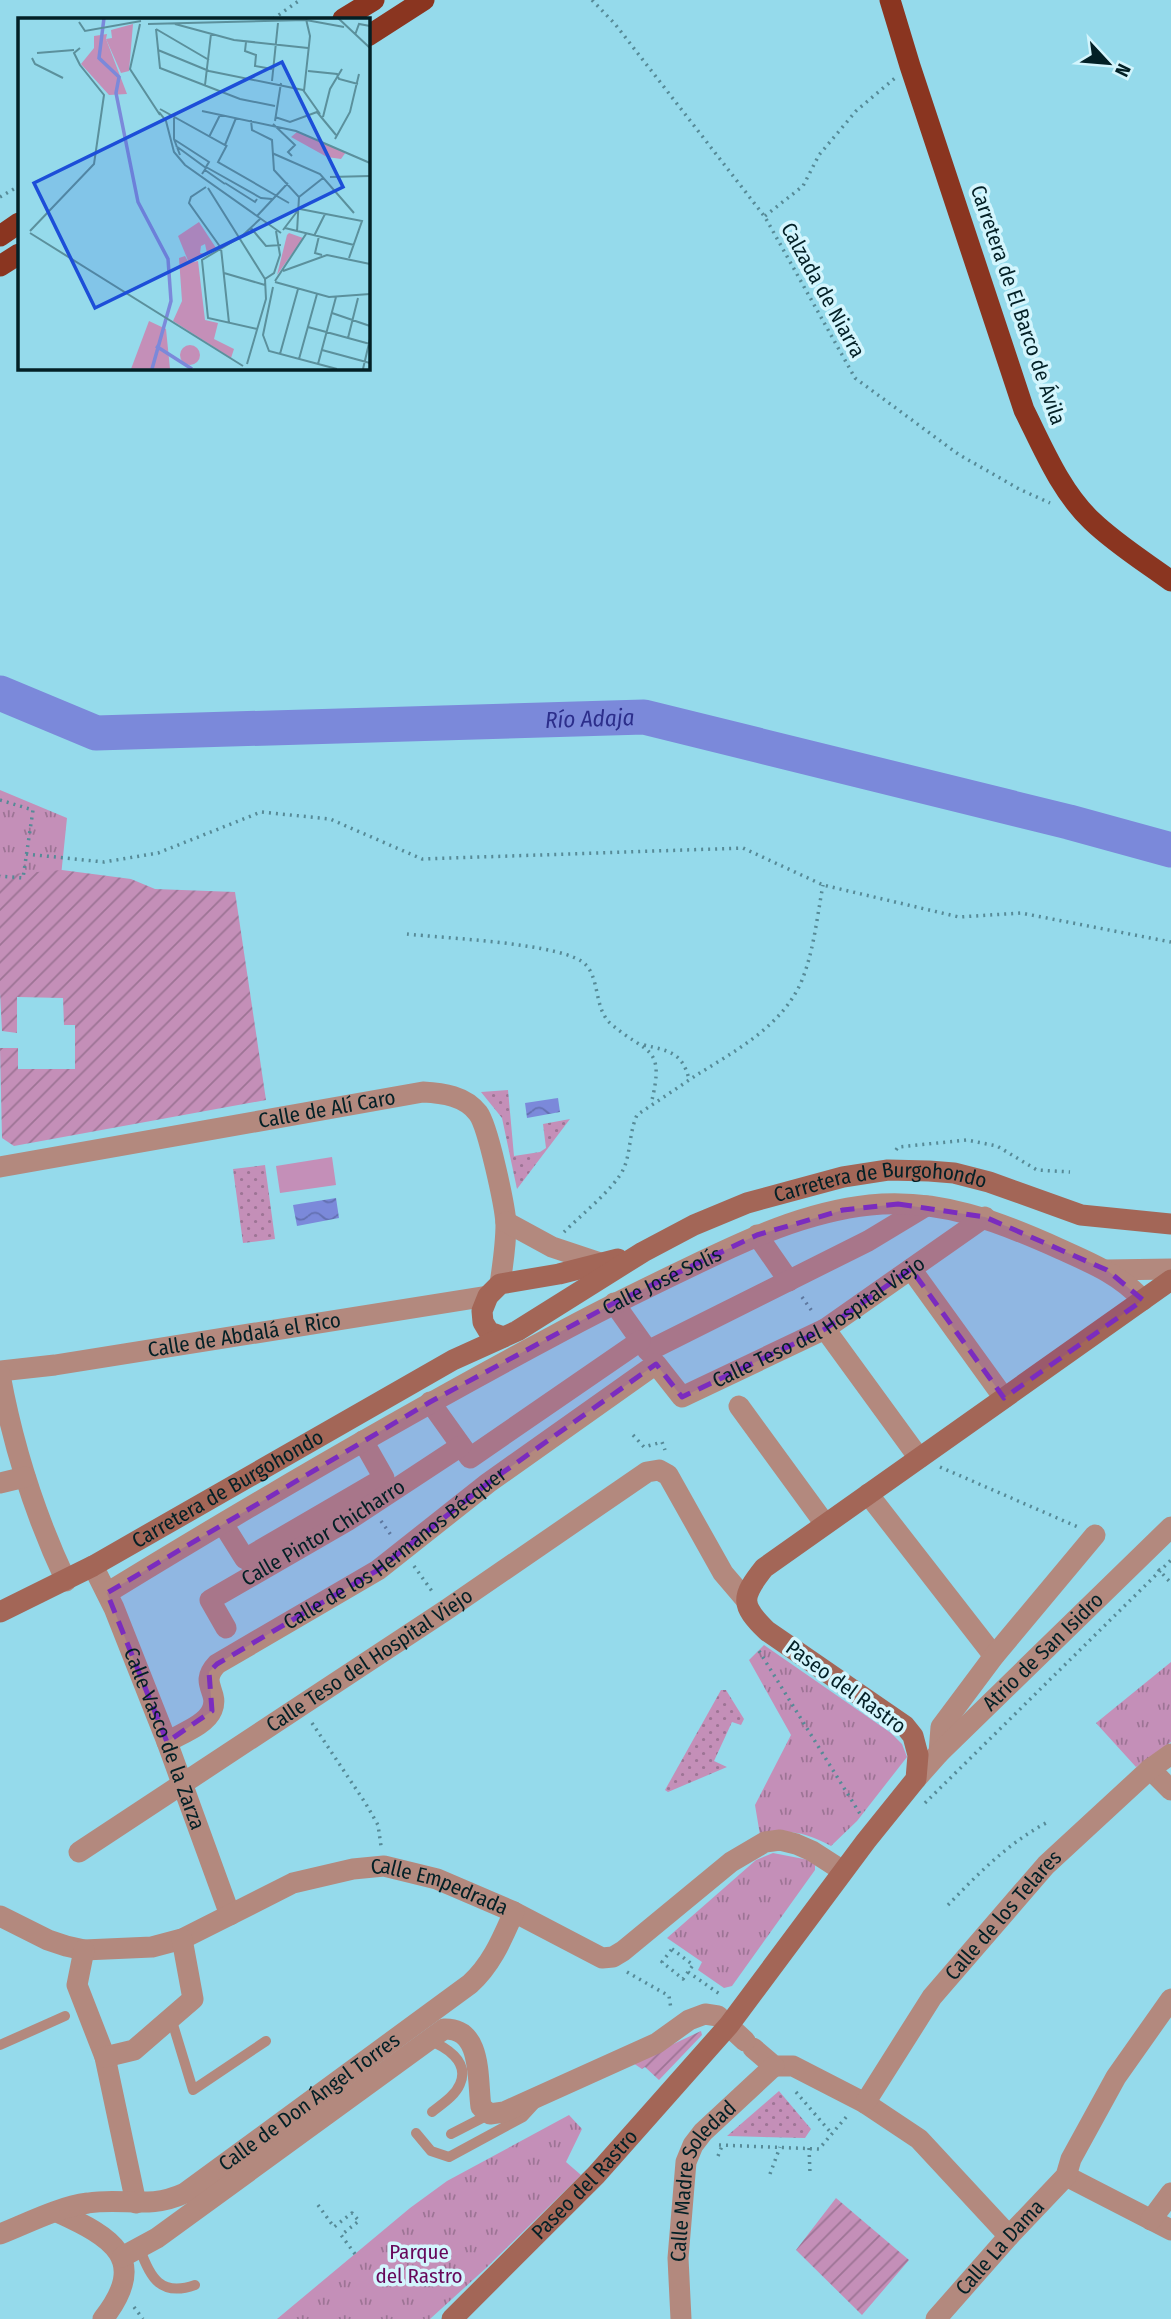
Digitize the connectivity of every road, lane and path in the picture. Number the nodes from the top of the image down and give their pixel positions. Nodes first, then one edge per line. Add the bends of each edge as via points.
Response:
1 (300, 0) edge
2 (374, 0) edge
3 (424, 0) edge
4 (592, 0) edge
5 (890, 0) edge
6 (274, 18) edge
7 (345, 18) edge
8 (369, 35) edge
9 (910, 66) junction
10 (18, 187) edge
11 (0, 197) edge
12 (765, 217) junction
13 (18, 224) edge
14 (0, 236) edge
15 (18, 255) edge
16 (0, 266) edge
17 (1055, 505) dead end
18 (1171, 581) edge
19 (0, 800) edge
20 (26, 854) junction
21 (0, 876) edge
22 (823, 885) junction
23 (407, 934) dead end
24 (1171, 942) edge
25 (642, 1044) junction
26 (689, 1080) junction
27 (651, 1106) junction
28 (0, 1167) edge
29 (888, 1170) junction
30 (1070, 1172) dead end
31 (926, 1206) junction
32 (1171, 1211) edge
33 (985, 1217) junction
34 (1124, 1220) junction
35 (506, 1223) junction
36 (1171, 1224) edge
37 (757, 1235) junction
38 (552, 1248) junction
39 (643, 1252) junction
40 (603, 1264) junction
41 (911, 1269) junction
42 (1171, 1269) edge
43 (1107, 1270) junction
44 (536, 1277) junction
45 (1171, 1280) edge
46 (789, 1281) junction
47 (494, 1290) junction
48 (1143, 1300) junction
49 (614, 1303) junction
50 (551, 1310) junction
51 (483, 1322) junction
52 (825, 1329) junction
53 (503, 1337) junction
54 (648, 1352) junction
55 (453, 1360) junction
56 (0, 1373) edge
57 (1004, 1398) junction
58 (430, 1402) junction
59 (739, 1406) dead end
60 (633, 1435) dead end
61 (363, 1441) junction
62 (465, 1452) junction
63 (919, 1458) junction
64 (662, 1463) junction
65 (25, 1476) junction
66 (0, 1482) edge
67 (868, 1494) junction
68 (370, 1506) junction
69 (223, 1524) junction
70 (825, 1524) junction
71 (1171, 1527) edge
72 (1096, 1535) joint
73 (399, 1547) junction
74 (1171, 1560) edge
75 (93, 1566) junction
76 (1160, 1570) junction
77 (66, 1581) junction
78 (1171, 1583) edge
79 (107, 1593) junction
80 (746, 1600) junction
81 (446, 1609) junction
82 (0, 1612) edge
83 (226, 1628) dead end
84 (767, 1631) junction
85 (994, 1656) junction
86 (301, 1706) junction
87 (167, 1742) junction
88 (939, 1753) junction
89 (1171, 1754) edge
90 (1150, 1769) junction
91 (916, 1779) junction
92 (184, 1785) junction
93 (1171, 1790) edge
94 (923, 1804) dead end
95 (864, 1821) dead end
96 (1046, 1823) dead end
97 (79, 1852) dead end
98 (384, 1866) junction
99 (843, 1871) junction
100 (948, 1905) dead end
101 (514, 1912) junction
102 (229, 1915) junction
103 (0, 1916) edge
104 (182, 1939) junction
105 (84, 1950) junction
106 (602, 1958) junction
107 (688, 1972) junction
108 (1171, 1999) edge
109 (743, 2008) junction
110 (65, 2016) dead end
111 (171, 2018) junction
112 (729, 2025) junction
113 (427, 2040) junction
114 (266, 2041) dead end
115 (657, 2043) junction
116 (0, 2045) edge
117 (105, 2057) junction
118 (774, 2066) junction
119 (542, 2095) junction
120 (859, 2107) junction
121 (432, 2112) dead end
122 (490, 2114) junction
123 (836, 2129) junction
124 (416, 2133) dead end
125 (451, 2134) dead end
126 (832, 2134) junction
127 (842, 2134) dead end
128 (692, 2145) junction
129 (722, 2146) junction
130 (780, 2147) junction
131 (809, 2148) junction
132 (718, 2156) dead end
133 (770, 2174) dead end
134 (810, 2174) dead end
135 (1066, 2176) junction
136 (1171, 2193) edge
137 (136, 2203) junction
138 (318, 2205) dead end
139 (57, 2212) junction
140 (1151, 2220) junction
141 (1171, 2230) edge
142 (0, 2234) edge
143 (1009, 2236) junction
144 (131, 2253) junction
145 (355, 2254) dead end
146 (195, 2285) dead end
147 (103, 2319) edge
148 (452, 2319) edge
149 (681, 2319) edge
150 (936, 2319) edge

1 - 6 path
2 - 7 highway
3 - 8 highway
4 - 12 path, Calzada de Niarra
5 - 9 highway, Carretera de El Barco de Ávila
9 - 12 path via 856,111 819,155 803,186
9 - 18 highway, Carretera de El Barco de Ávila via 1024,410 1048,460 1091,521
10 - 11 path
12 - 17 path, Calzada de Niarra via 855,378 958,454
13 - 14 highway
15 - 16 highway
19 - 20 path via 33,810
20 - 21 path via 23,878
20 - 22 path via 104,862 158,853 261,812 330,819 422,859 743,848
22 - 24 path via 959,917 1021,913
22 - 26 path via 812,948 801,982 788,1003 754,1038
23 - 25 path via 547,949 580,960 588,967 604,1016
25 - 26 path via 671,1052 685,1063
25 - 27 path via 653,1055 656,1069
26 - 27 path
27 - 38 path via 637,1115 624,1168
28 - 35 street, Calle de Alí Caro via 424,1092 445,1094 478,1113 487,1132
29 - 30 path via 898,1147 967,1140 997,1146 1037,1170
29 - 34 main road, Carretera de Burgohondo via 954,1173 1081,1215
29 - 39 main road, Carretera de Burgohondo via 821,1182 747,1203
31 - 33 street, Calle José Solís
31 - 37 street, Calle José Solís via 857,1207 804,1218
31 - 46 street, Calle de los Hermanos Bécquer
32 - 34 main road, Carretera de Burgohondo
33 - 41 street, Calle Teso del Hospital Viejo
33 - 43 street, Calle José Solís
34 - 36 main road, Carretera de Burgohondo
35 - 38 street
35 - 47 street, Calle de Alí Caro
37 - 46 street
37 - 49 street, Calle José Solís
38 - 40 street
39 - 40 main road, Carretera de Burgohondo
39 - 50 main road, Carretera de Burgohondo
40 - 44 main road, Carretera de Burgohondo
41 - 52 street, Calle Teso del Hospital Viejo
41 - 57 street
42 - 43 street
43 - 48 street
44 - 47 main road, Carretera de Burgohondo
44 - 50 main road via 549,1292
45 - 48 main road
46 - 52 path
46 - 54 street, Calle de los Hermanos Bécquer
47 - 51 main road via 482,1311
47 - 56 street, Calle de Abdalá el Rico
48 - 57 main road
49 - 54 street, Calle Teso del Hospital Viejo
49 - 58 street, Calle José Solís
50 - 53 main road, Carretera de Burgohondo
51 - 53 main road via 489,1332
51 - 55 main road, Carretera de Burgohondo
52 - 54 street, Calle Teso del Hospital Viejo via 682,1397
52 - 63 street
53 - 55 main road, Carretera de Burgohondo
54 - 62 street, Calle Pintor Chicharro
54 - 73 street, Calle de los Hermanos Bécquer via 488,1483
55 - 75 main road, Carretera de Burgohondo
56 - 65 street
57 - 63 main road
58 - 61 street, Calle José Solís
58 - 62 street
59 - 70 street
60 - 64 path via 644,1447 662,1442
61 - 69 street, Calle José Solís
61 - 69 street via 384,1478 245,1559
62 - 68 street, Calle Pintor Chicharro
63 - 67 main road
63 - 72 path
64 - 80 street via 723,1573
64 - 81 street, Calle Teso del Hospital Viejo
65 - 66 street
65 - 77 street
67 - 70 main road
67 - 85 street
68 - 73 path
68 - 83 street, Calle Pintor Chicharro via 210,1601
69 - 79 street, Calle José Solís
70 - 80 main road via 764,1568
71 - 88 street, Atrio de San Isidro
72 - 85 street
73 - 81 path
73 - 87 street, Calle de los Hermanos Bécquer via 378,1570 217,1664 208,1681 212,1711
74 - 76 path
75 - 77 main road, Carretera de Burgohondo
75 - 79 street, Calle Vasco de la Zarza
76 - 78 path
76 - 94 path
77 - 82 main road, Carretera de Burgohondo
79 - 87 street, Calle Vasco de la Zarza
80 - 84 main road, Paseo del Rastro via 750,1615
81 - 86 street, Calle Teso del Hospital Viejo
84 - 91 main road, Paseo del Rastro via 905,1726 918,1755
84 - 95 path via 756,1646
85 - 88 street via 941,1727
86 - 92 street, Calle Teso del Hospital Viejo
86 - 98 path via 378,1825
87 - 92 street, Calle Vasco de la Zarza
88 - 91 street, Atrio de San Isidro
89 - 90 street, Calle de los Telares
90 - 93 street
90 - 120 street, Calle de los Telares via 1046,1865 932,1997
91 - 99 main road, Paseo del Rastro
92 - 97 street, Calle Teso del Hospital Viejo
92 - 102 street, Calle Vasco de la Zarza
96 - 100 path via 990,1861
98 - 101 street, Calle Empedrada via 437,1879
98 - 102 street, Calle Empedrada via 293,1883
99 - 106 street via 796,1844 765,1842 731,1862 623,1951
99 - 109 main road, Paseo del Rastro
101 - 106 street, Calle Empedrada
101 - 137 street, Calle de Don Ángel Torres via 495,1955 470,1984 185,2193 154,2204
102 - 104 street, Calle Empedrada
103 - 105 street, Calle Empedrada via 48,1940
104 - 105 street, Calle Empedrada via 152,1947
104 - 111 street via 193,1999
105 - 117 street via 77,1985
106 - 115 path via 670,1996 671,2007
107 - 107 path via 693,1965 672,1949 662,1962 683,1979
107 - 109 path
108 - 135 street via 1116,2077
109 - 112 main road, Paseo del Rastro
110 - 116 lane
111 - 114 lane via 194,2090
111 - 117 street via 134,2050
112 - 115 street via 718,2016 705,2014
112 - 118 street
112 - 148 main road, Paseo del Rastro via 596,2175
113 - 121 lane via 449,2050 462,2072 451,2097
113 - 122 street, Calle de Don Ángel Torres via 444,2029 457,2029 467,2037 473,2049 481,2107
113 - 144 street, Calle de Don Ángel Torres
115 - 119 street
117 - 137 street
118 - 120 street via 793,2066
118 - 126 path
118 - 128 street, Calle Madre Soledad
119 - 122 street
119 - 124 lane via 523,2117 449,2157 431,2151
120 - 123 path
120 - 143 street via 919,2138
122 - 125 lane
123 - 126 path
123 - 127 path
126 - 131 path via 819,2148
128 - 129 path
128 - 149 street, Calle Madre Soledad via 678,2258
129 - 130 path
129 - 132 path
130 - 131 path
130 - 133 path
131 - 134 path
135 - 140 street
135 - 143 street, Calle La Dama
136 - 140 street
137 - 139 street, Calle de Don Ángel Torres via 105,2200
138 - 145 path via 334,2227 352,2213 359,2221 341,2235
139 - 142 street, Calle de Don Ángel Torres
139 - 144 street
140 - 141 street
143 - 150 street, Calle La Dama
144 - 146 lane via 167,2289
144 - 147 street via 122,2290

